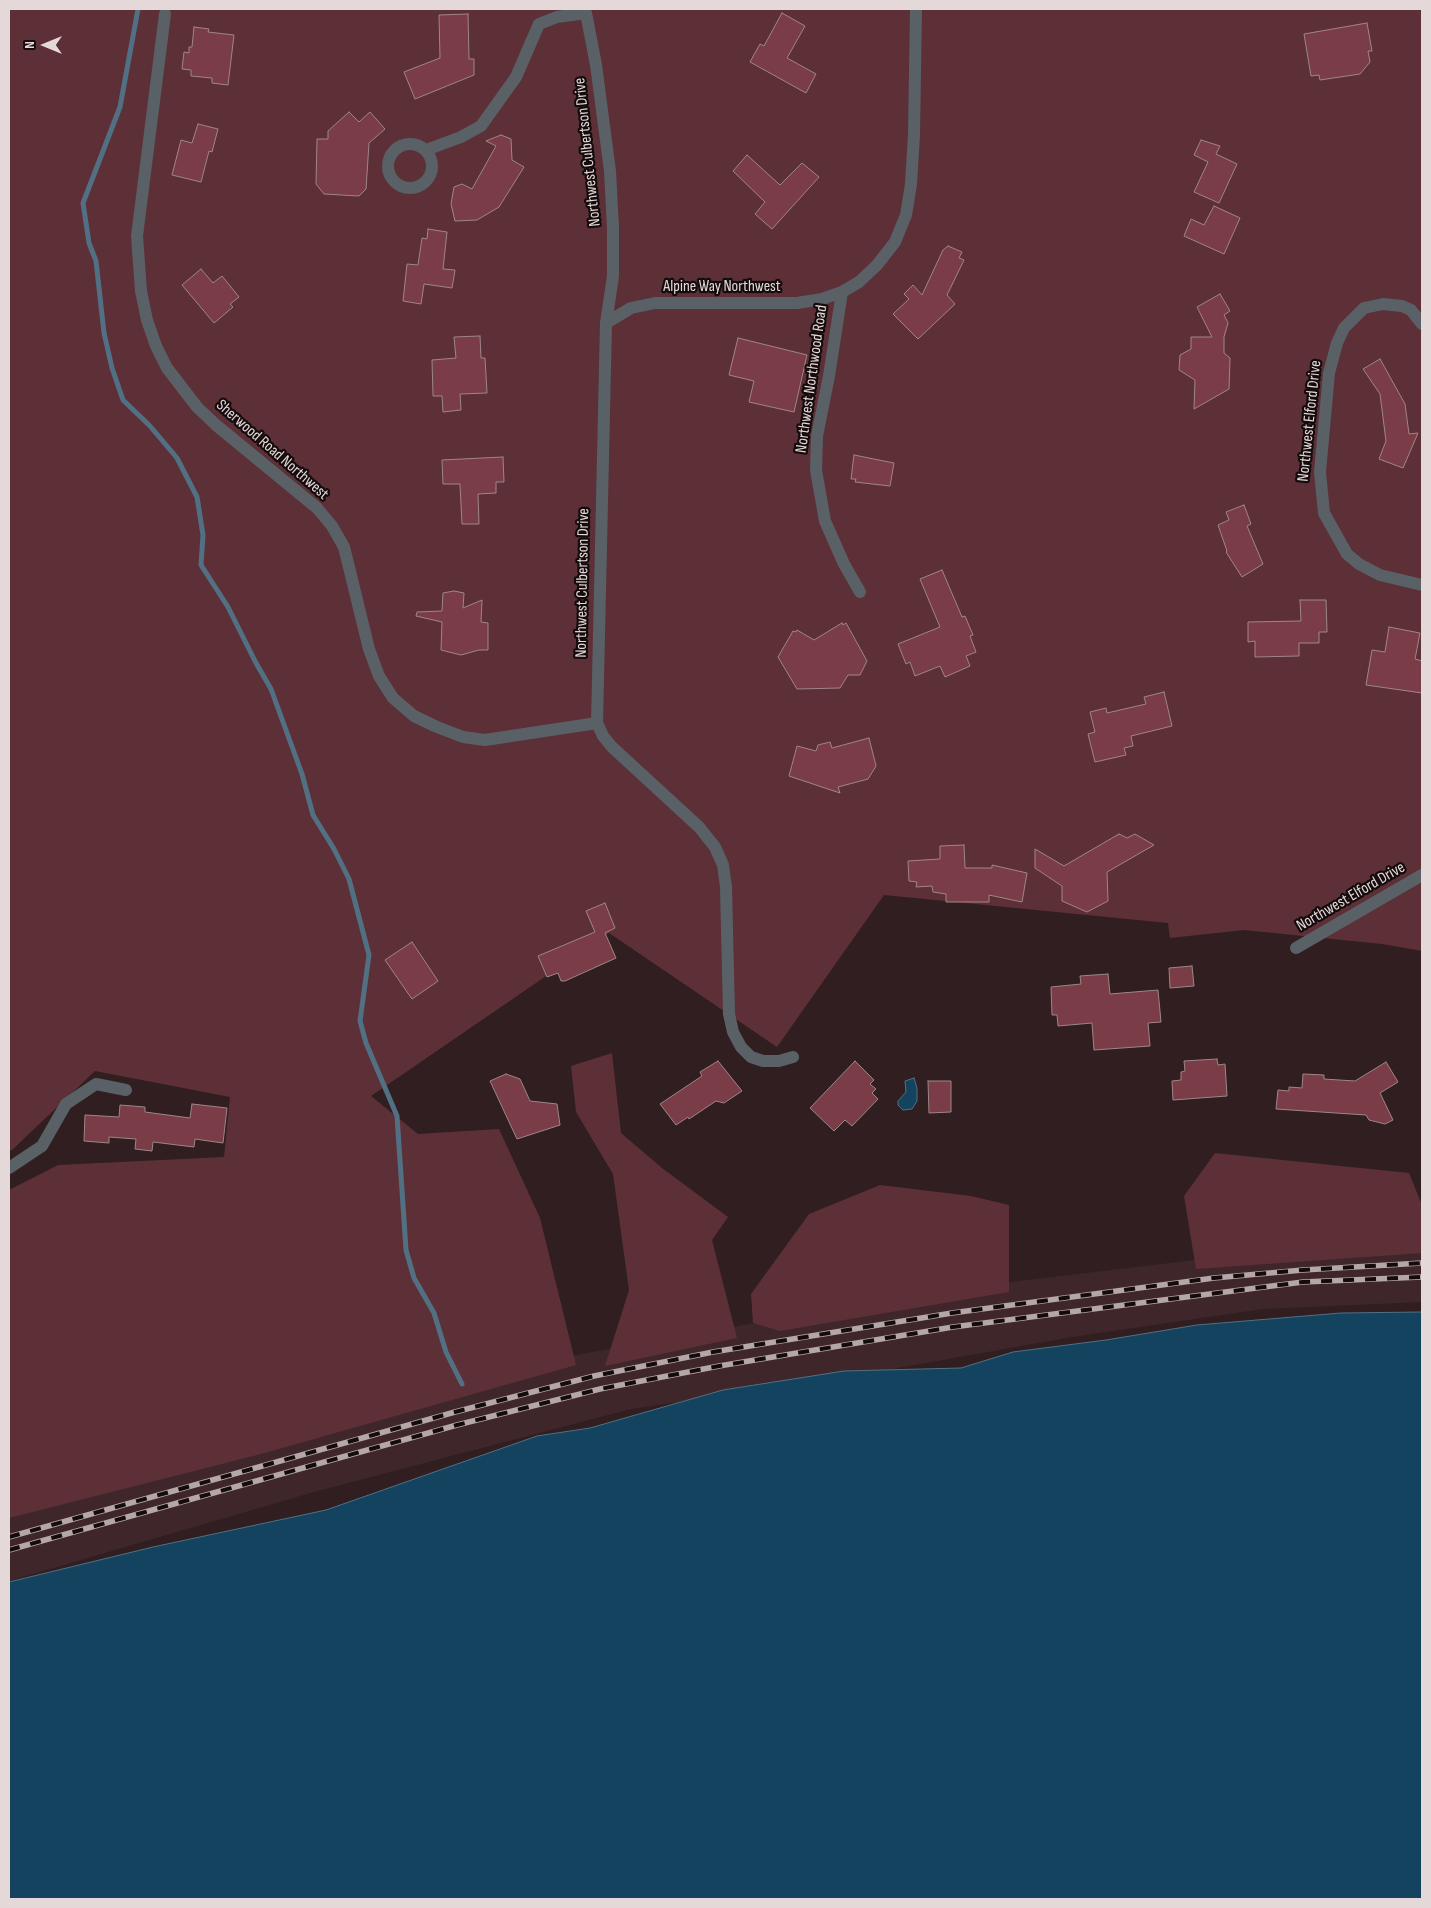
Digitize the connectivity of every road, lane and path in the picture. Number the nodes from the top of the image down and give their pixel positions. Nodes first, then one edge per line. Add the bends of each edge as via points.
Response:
1 (916, 9) edge
2 (165, 14) dead end
3 (426, 150) dead end
4 (842, 292) junction
5 (606, 323) junction
6 (1422, 324) edge
7 (1422, 585) edge
8 (860, 592) dead end
9 (597, 723) junction
10 (1422, 875) edge
11 (1296, 948) dead end
12 (793, 1058) dead end
13 (126, 1090) dead end
14 (9, 1168) edge

1 - 4 street, Northwest Northwood Road via 914,135 906,215 896,242 877,265
2 - 9 street, Sherwood Road Northwest via 137,236 137,262 147,320 168,368 197,407 304,496 332,526 344,547 369,649 379,676 393,698 407,710 437,727 485,740
3 - 5 street, Northwest Culbertson Drive via 482,126 516,78 539,24 557,17 586,13 610,172 613,276
4 - 5 street, Alpine Way Northwest via 797,303 655,303 631,308
4 - 8 street, Northwest Northwood Road via 830,376 817,436 816,470 825,521
5 - 9 street, Northwest Culbertson Drive
6 - 7 street, Northwest Elford Drive via 1411,310 1383,304 1364,308 1344,328 1329,372 1320,472 1324,514 1347,554 1380,576
9 - 12 street via 602,736 612,747 699,827 715,847 723,865 726,887 730,1014 733,1032 741,1047 751,1057 764,1061 779,1062
10 - 11 street, Northwest Elford Drive
13 - 14 street via 96,1084 66,1104 42,1146

